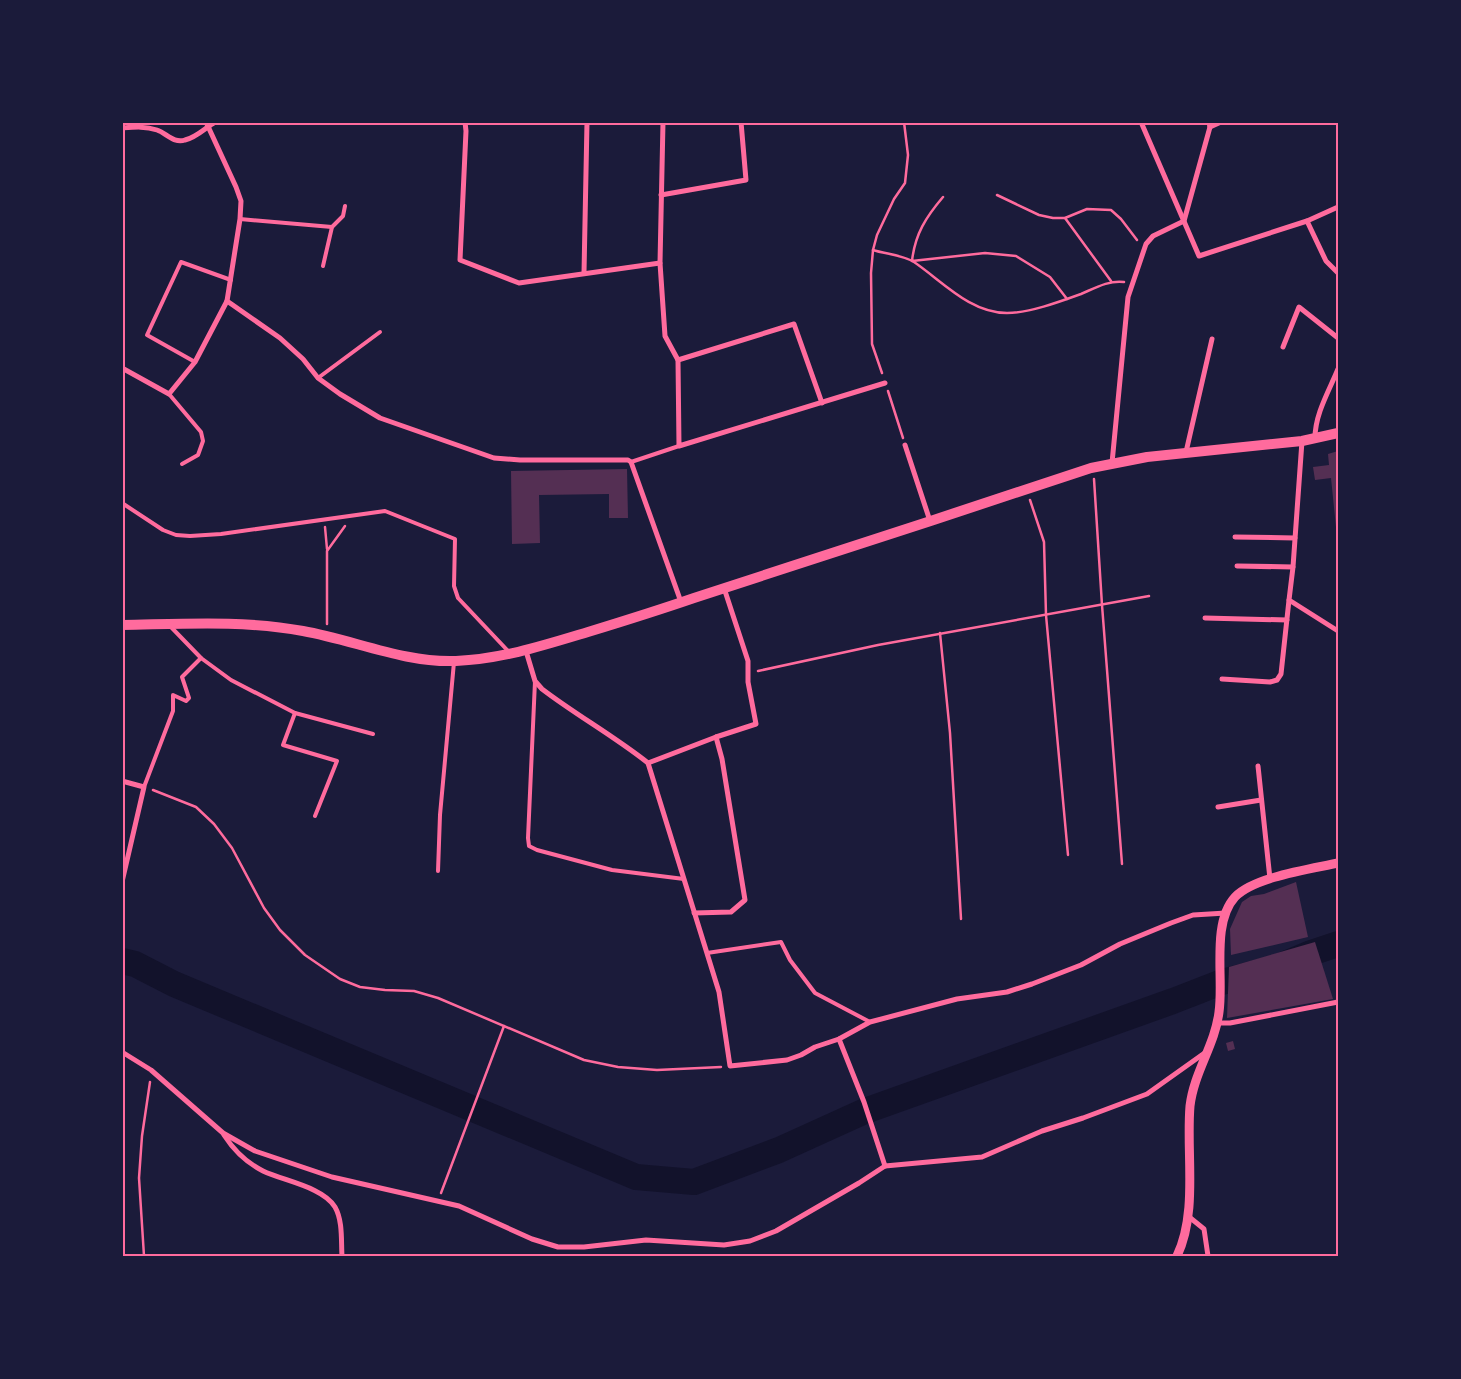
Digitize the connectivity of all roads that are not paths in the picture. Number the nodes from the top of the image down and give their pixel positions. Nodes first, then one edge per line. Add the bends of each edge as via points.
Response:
1 (215, 122) edge
2 (465, 122) edge
3 (586, 122) edge
4 (662, 122) edge
5 (741, 122) edge
6 (1141, 122) edge
7 (1221, 122) edge
8 (207, 125) edge
9 (1209, 125) edge
10 (122, 128) edge
11 (661, 194) junction
12 (345, 206) dead end
13 (1338, 207) edge
14 (240, 219) junction
15 (1184, 221) junction
16 (1307, 221) junction
17 (332, 227) junction
18 (660, 263) junction
19 (323, 266) dead end
20 (584, 273) junction
21 (1338, 273) edge
22 (231, 280) junction
23 (227, 301) junction
24 (380, 332) dead end
25 (1338, 338) edge
26 (1212, 340) dead end
27 (1283, 347) dead end
28 (678, 360) junction
29 (195, 362) junction
30 (122, 368) edge
31 (1338, 369) edge
32 (318, 378) junction
33 (886, 383) road end
34 (169, 394) junction
35 (822, 403) junction
36 (1338, 433) edge
37 (1315, 439) junction
38 (1302, 441) junction
39 (905, 445) road end
40 (679, 446) junction
41 (1186, 452) junction
42 (631, 462) junction
43 (1112, 463) junction
44 (182, 464) dead end
45 (122, 503) edge
46 (930, 521) junction
47 (1235, 537) dead end
48 (1295, 538) junction
49 (1237, 566) dead end
50 (1293, 567) junction
51 (724, 588) junction
52 (1289, 600) junction
53 (681, 602) junction
54 (1205, 618) dead end
55 (1287, 620) junction
56 (168, 624) junction
57 (122, 625) edge
58 (1338, 631) edge
59 (526, 651) junction
60 (510, 654) junction
61 (201, 658) junction
62 (454, 661) junction
63 (1222, 679) dead end
64 (535, 681) junction
65 (295, 713) junction
66 (373, 734) dead end
67 (716, 737) junction
68 (648, 763) junction
69 (1258, 766) dead end
70 (122, 781) edge
71 (144, 787) junction
72 (1261, 800) junction
73 (1218, 807) dead end
74 (315, 816) dead end
75 (1338, 863) edge
76 (438, 871) dead end
77 (684, 879) junction
78 (1270, 880) junction
79 (122, 882) edge
80 (694, 913) junction
81 (1226, 913) junction
82 (707, 953) junction
83 (1338, 1002) edge
84 (870, 1022) junction
85 (1218, 1023) junction
86 (839, 1039) junction
87 (1206, 1051) junction
88 (122, 1052) edge
89 (223, 1133) junction
90 (885, 1166) junction
91 (1188, 1215) junction
92 (342, 1256) edge
93 (1177, 1256) edge
94 (1208, 1256) edge

1 - 8 street
2 - 20 street via 460,260 519,283
3 - 20 street
4 - 11 street
5 - 11 street via 746,180
6 - 15 street
7 - 9 street
8 - 10 street via 195,137 183,142 142,127
8 - 14 street via 241,201
9 - 15 street
11 - 18 street
12 - 17 lane via 343,216
13 - 16 street
14 - 17 lane
14 - 22 street
15 - 16 street via 1199,256
15 - 43 street via 1153,236 1146,244 1128,297
16 - 21 street via 1326,261
17 - 19 lane
18 - 20 street
18 - 28 street via 665,336
22 - 23 street
22 - 29 lane via 180,262 147,335
23 - 29 street
23 - 32 street via 280,338
24 - 32 lane
25 - 27 street via 1299,307
26 - 41 street
28 - 35 street via 794,324
28 - 40 street
29 - 34 street
30 - 34 street
31 - 37 street via 1315,427
32 - 42 street via 380,418 494,458
33 - 35 street
34 - 44 lane via 201,432 203,441 198,455
35 - 40 street
36 - 37 main road
37 - 38 main road
38 - 41 main road
38 - 48 street
39 - 46 street
40 - 42 lane
41 - 43 main road
42 - 53 street
43 - 46 main road
45 - 60 lane via 163,530 190,536 385,511 455,539 454,586 458,598
46 - 51 main road
47 - 48 street
48 - 50 street
49 - 50 street
50 - 52 street
51 - 53 main road
51 - 67 street via 748,661 748,682 756,724
52 - 55 street
52 - 58 street
53 - 59 main road
54 - 55 street
55 - 63 street via 1278,680
56 - 57 main road
56 - 61 lane
56 - 62 main road via 271,626 326,635 398,654
59 - 60 main road
59 - 64 street
60 - 62 main road
61 - 65 lane via 231,680
61 - 71 lane via 182,677 189,698 186,701 173,694 173,711
62 - 76 lane
64 - 68 street via 563,705
64 - 77 lane via 529,846 612,870
65 - 66 lane
65 - 74 lane via 284,745 337,761
67 - 68 street
67 - 80 street via 745,900 731,912
68 - 77 street
69 - 72 street
70 - 71 street
71 - 79 street
72 - 73 street
72 - 78 street
75 - 78 street
77 - 80 street
78 - 81 street via 1243,890
80 - 82 street
81 - 84 street via 1192,915 1128,940 1081,965 1007,992 957,999
81 - 85 street via 1222,925
82 - 84 lane via 780,942 815,993
82 - 86 street via 719,992 730,1066 787,1060
83 - 85 street
84 - 86 street
85 - 87 street
86 - 90 street
87 - 90 street via 1147,1094 1042,1131 982,1157
87 - 91 street via 1190,1106
88 - 89 street via 151,1070
89 - 90 street via 255,1151 332,1177 459,1206 558,1248 646,1240 724,1246 750,1241 776,1231
89 - 92 street via 233,1150 262,1170 323,1194 335,1206 340,1219
91 - 93 street via 1185,1237
91 - 94 street via 1204,1229

